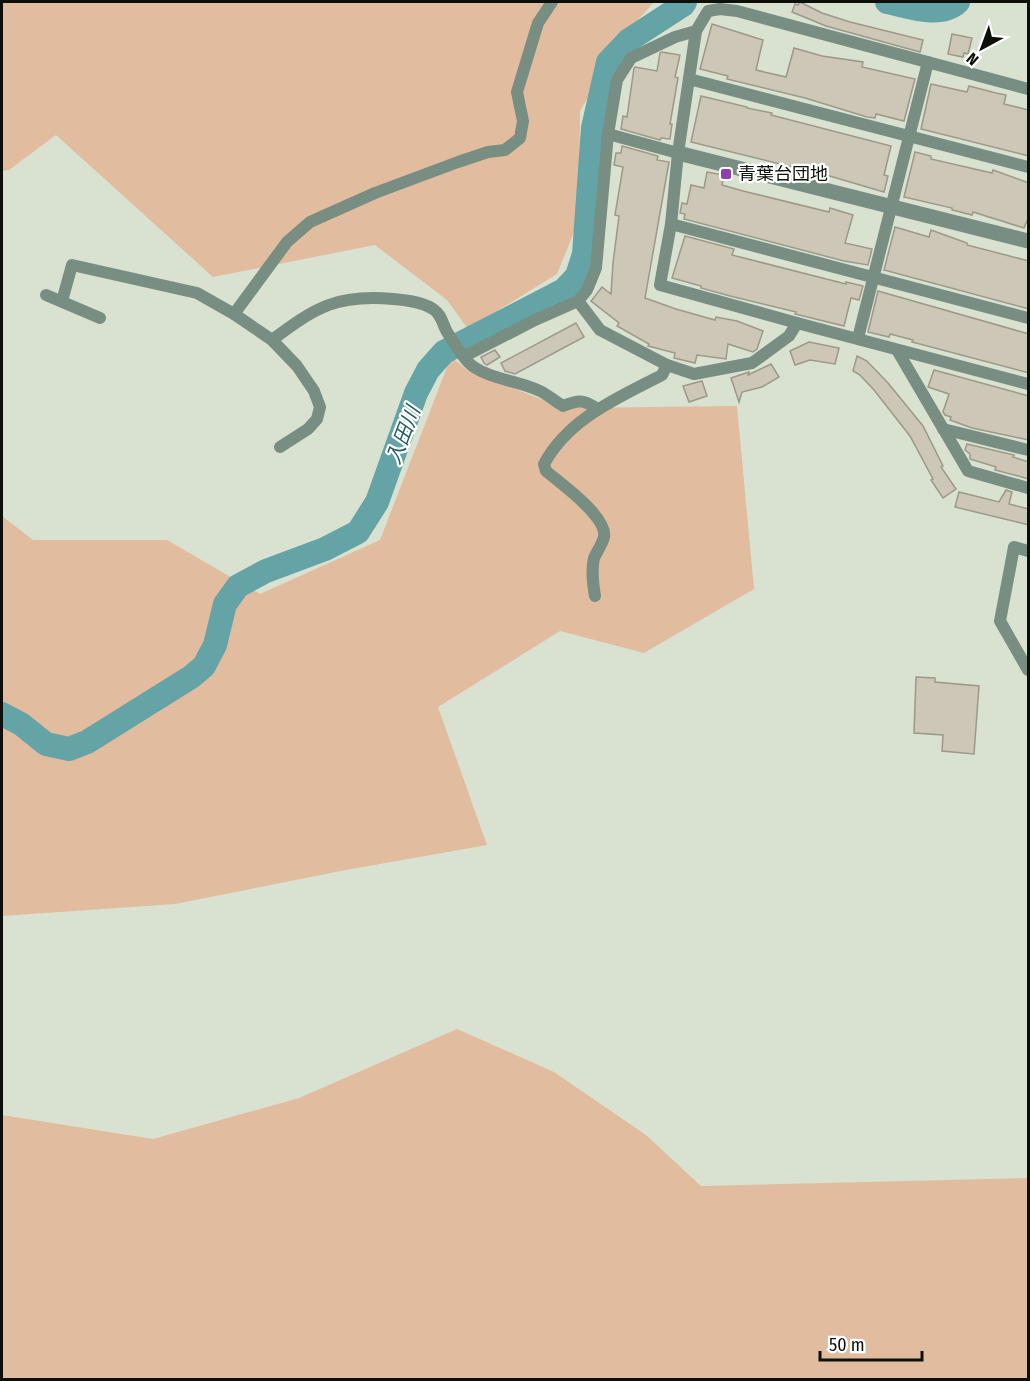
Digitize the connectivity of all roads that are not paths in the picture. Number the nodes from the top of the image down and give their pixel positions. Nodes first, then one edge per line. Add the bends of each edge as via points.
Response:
1 (552, 2) edge
2 (696, 31) junction
3 (928, 62) junction
4 (689, 79) junction
5 (1029, 89) edge
6 (608, 134) junction
7 (908, 135) junction
8 (678, 153) junction
9 (1029, 166) edge
10 (891, 206) junction
11 (671, 224) junction
12 (1029, 241) edge
13 (873, 277) junction
14 (46, 295) dead end
15 (62, 301) junction
16 (578, 301) junction
17 (234, 314) junction
18 (100, 318) dead end
19 (1029, 318) edge
20 (797, 324) junction
21 (858, 338) junction
22 (272, 340) junction
23 (897, 350) junction
24 (464, 355) junction
25 (668, 365) junction
26 (1029, 384) edge
27 (597, 409) junction
28 (943, 429) junction
29 (280, 447) dead end
30 (1029, 450) edge
31 (1029, 488) edge
32 (1029, 551) edge
33 (595, 596) dead end
34 (1029, 670) edge

1 - 17 street via 538,23 517,92 523,121 520,138 505,150 458,162 310,222 287,242
2 - 3 street via 708,11 728,10
2 - 4 street
2 - 6 street via 631,58 617,80
3 - 5 street
3 - 7 street
4 - 7 street
4 - 8 street
6 - 8 street
6 - 16 street via 596,268
7 - 9 street
7 - 10 street
8 - 10 street
8 - 11 street
10 - 12 street
10 - 13 street
11 - 13 street
11 - 20 street via 660,285
13 - 19 street
13 - 21 street
14 - 15 street
15 - 17 street via 72,265 197,293
15 - 18 street
16 - 24 street
16 - 25 street via 600,330
17 - 22 street
20 - 21 street
20 - 25 street via 789,336 752,363 694,374
21 - 23 street
22 - 24 street via 336,301 358,297 402,300 434,309
22 - 29 street via 297,366 320,407 317,419 308,429
23 - 26 street
23 - 28 street
24 - 27 street via 485,372 539,391 563,406 578,400
25 - 27 street via 662,375
27 - 33 street via 550,452 544,464 546,471 596,514 602,524 605,534 592,575
28 - 30 street
28 - 31 street via 968,471
32 - 34 street via 1014,547 999,621

